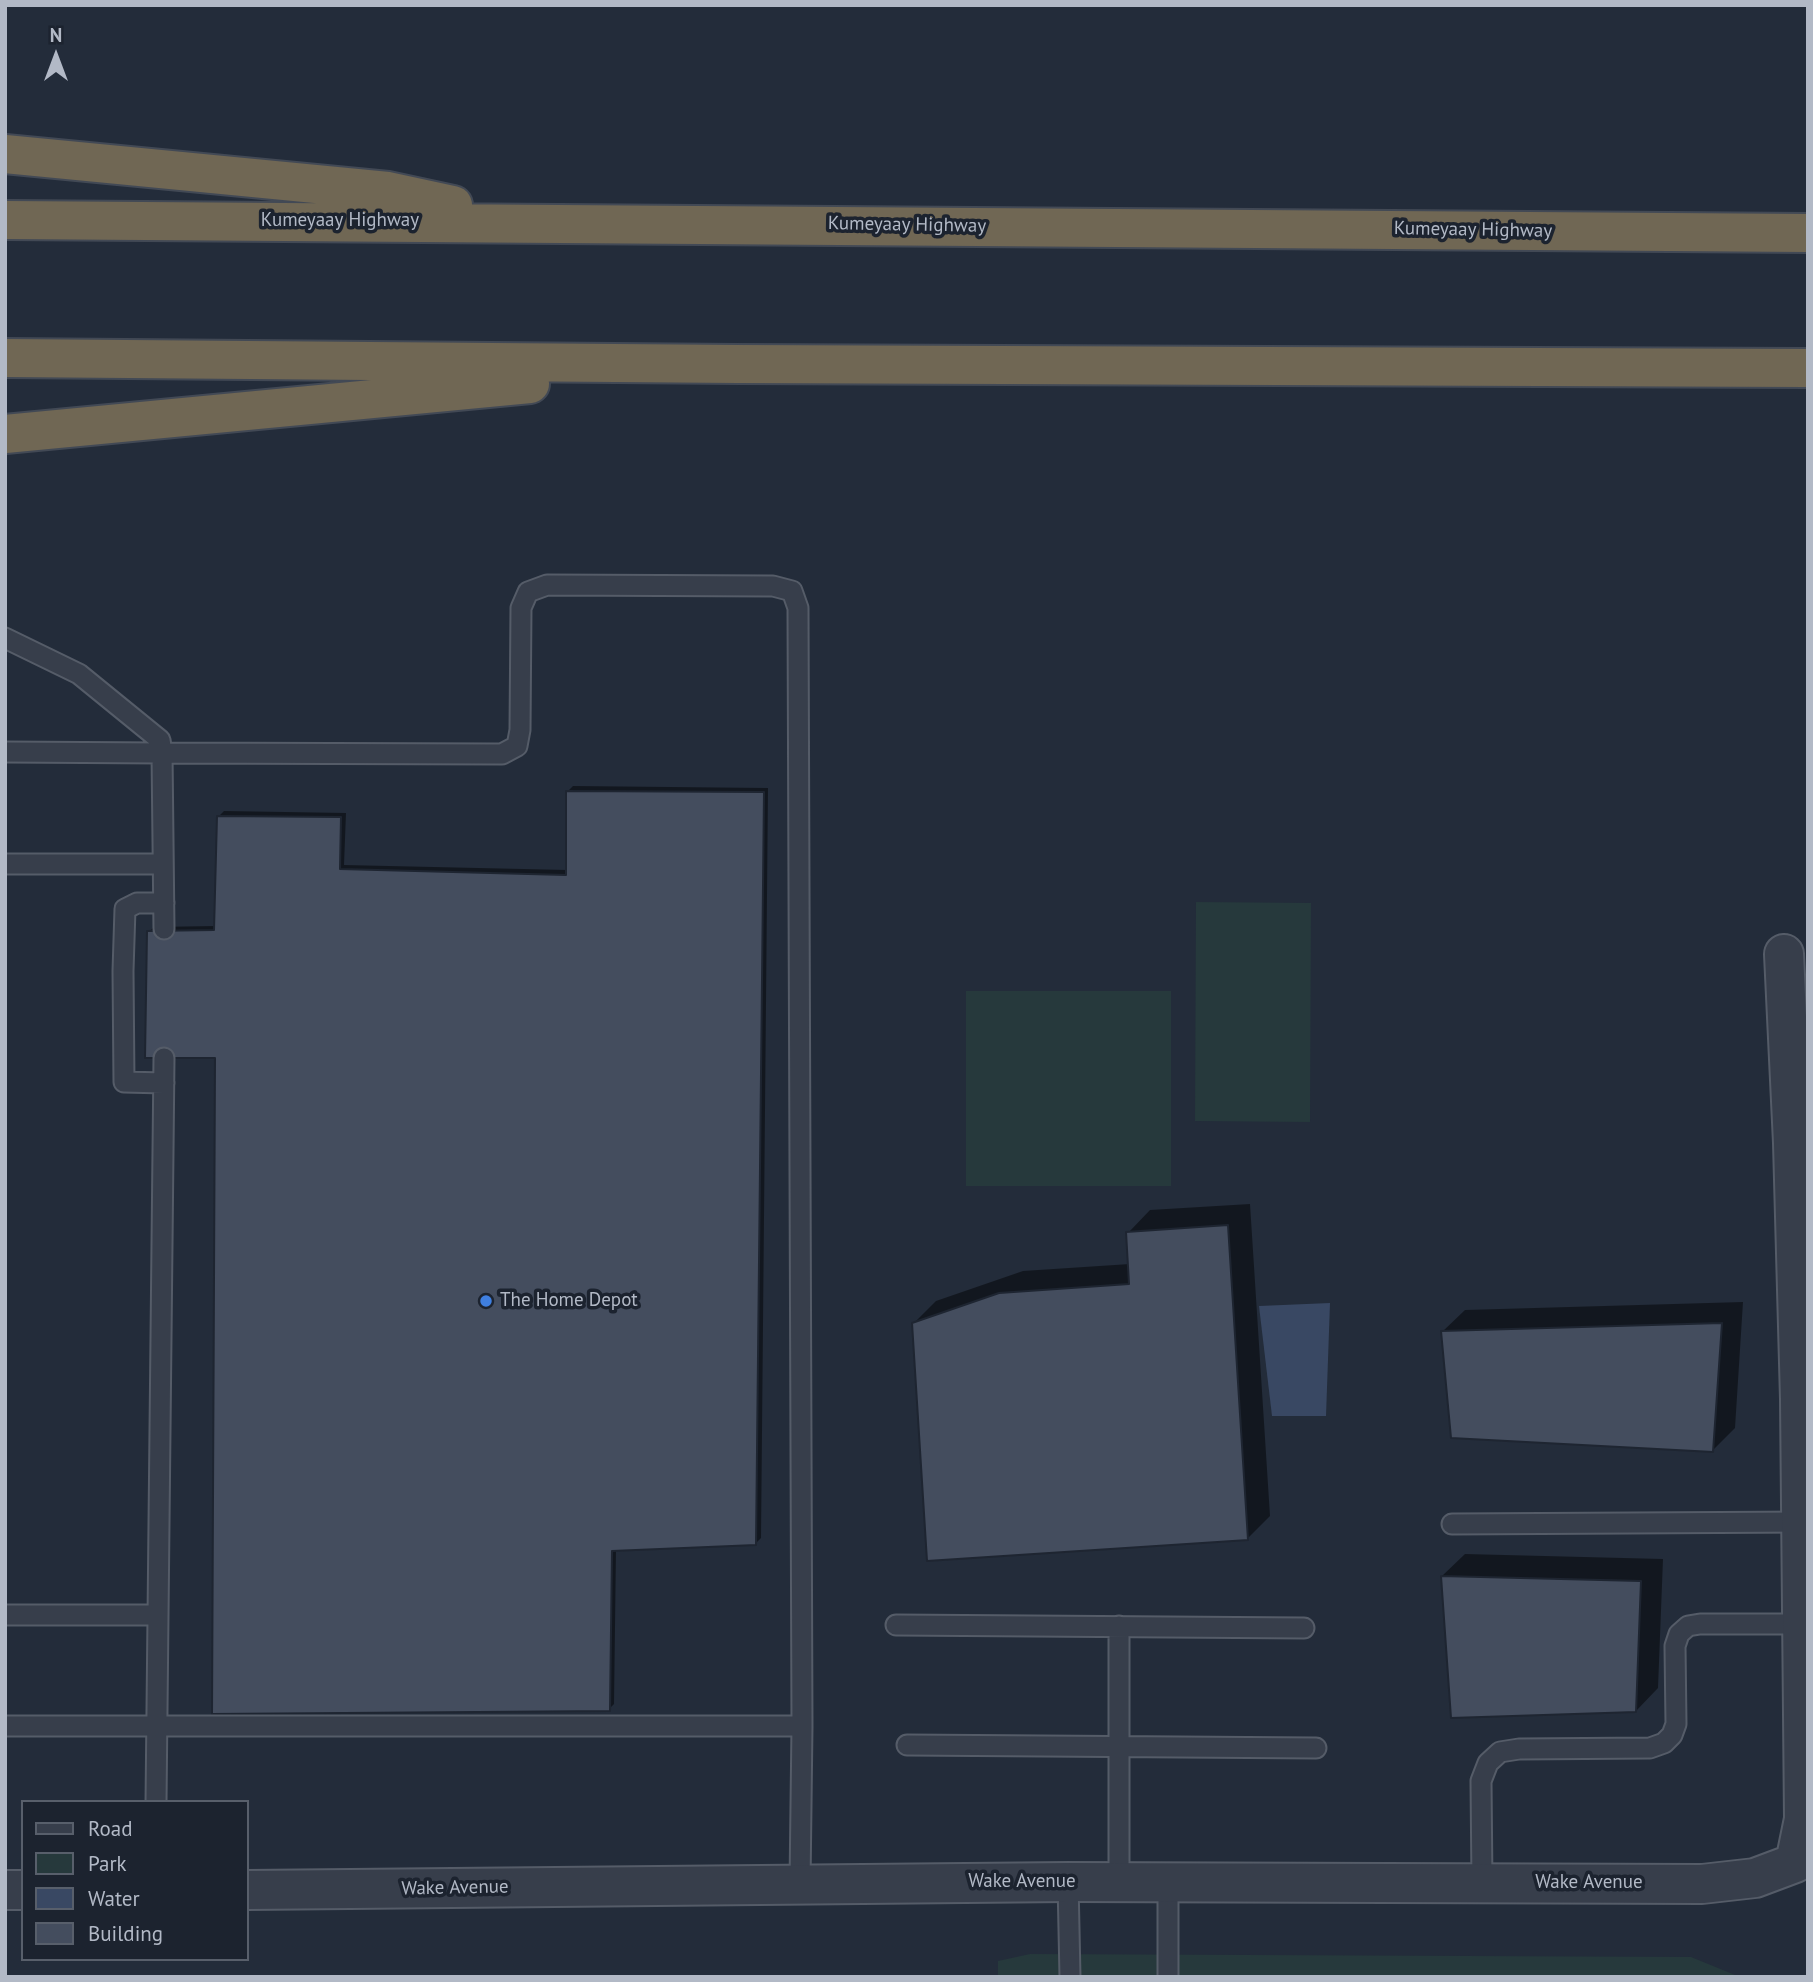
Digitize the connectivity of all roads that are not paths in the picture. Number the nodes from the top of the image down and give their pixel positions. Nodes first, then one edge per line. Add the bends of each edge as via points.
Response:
1 (5, 154) edge
2 (5, 220) edge
3 (534, 222) junction
4 (1808, 233) edge
5 (5, 358) edge
6 (738, 365) junction
7 (1808, 368) edge
8 (5, 434) edge
9 (5, 638) edge
10 (5, 752) edge
11 (162, 753) junction
12 (5, 864) edge
13 (163, 864) junction
14 (164, 903) junction
15 (164, 929) dead end
16 (1784, 954) dead end
17 (164, 1058) dead end
18 (164, 1083) junction
19 (1801, 1143) edge
20 (1804, 1399) edge
21 (1804, 1522) edge
22 (1452, 1524) dead end
23 (5, 1615) edge
24 (158, 1615) junction
25 (1801, 1623) junction
26 (896, 1625) dead end
27 (1119, 1626) junction
28 (1304, 1628) dead end
29 (1805, 1688) edge
30 (5, 1726) edge
31 (157, 1726) junction
32 (802, 1726) junction
33 (907, 1745) dead end
34 (1120, 1746) junction
35 (1316, 1748) dead end
36 (156, 1800) edge
37 (1068, 1882) junction
38 (1119, 1882) junction
39 (1168, 1882) junction
40 (1482, 1883) junction
41 (800, 1884) junction
42 (248, 1889) edge
43 (1070, 1977) edge
44 (1168, 1977) edge

1 - 3 highway via 388,191
2 - 3 highway, Kumeyaay Highway
3 - 4 highway, Kumeyaay Highway
5 - 6 highway
6 - 7 highway
6 - 8 highway
9 - 11 lane via 79,674 160,740
10 - 11 lane
11 - 13 lane
11 - 32 lane via 502,754 517,746 520,730 521,608 528,592 547,585 773,586 792,591 798,622
12 - 13 lane
13 - 14 lane
14 - 15 lane
14 - 18 lane via 136,902 125,909 123,971 124,1082
16 - 19 street
17 - 18 lane
18 - 24 lane
19 - 20 street
20 - 21 street
21 - 22 lane
21 - 25 street
23 - 24 lane
24 - 31 lane
25 - 29 street
25 - 40 lane via 1688,1626 1675,1646 1676,1724 1664,1743 1650,1748 1500,1752 1488,1763 1481,1781
26 - 27 lane
27 - 28 lane
27 - 34 lane
29 - 40 street, Wake Avenue via 1804,1819 1795,1863 1755,1878 1702,1884
30 - 31 lane
31 - 32 lane
31 - 36 lane
32 - 41 lane
33 - 34 lane
34 - 35 lane
34 - 38 lane
37 - 38 street, Wake Avenue
37 - 41 street, Wake Avenue
37 - 43 lane
38 - 39 street, Wake Avenue
39 - 40 street, Wake Avenue
39 - 44 lane
41 - 42 street, Wake Avenue

